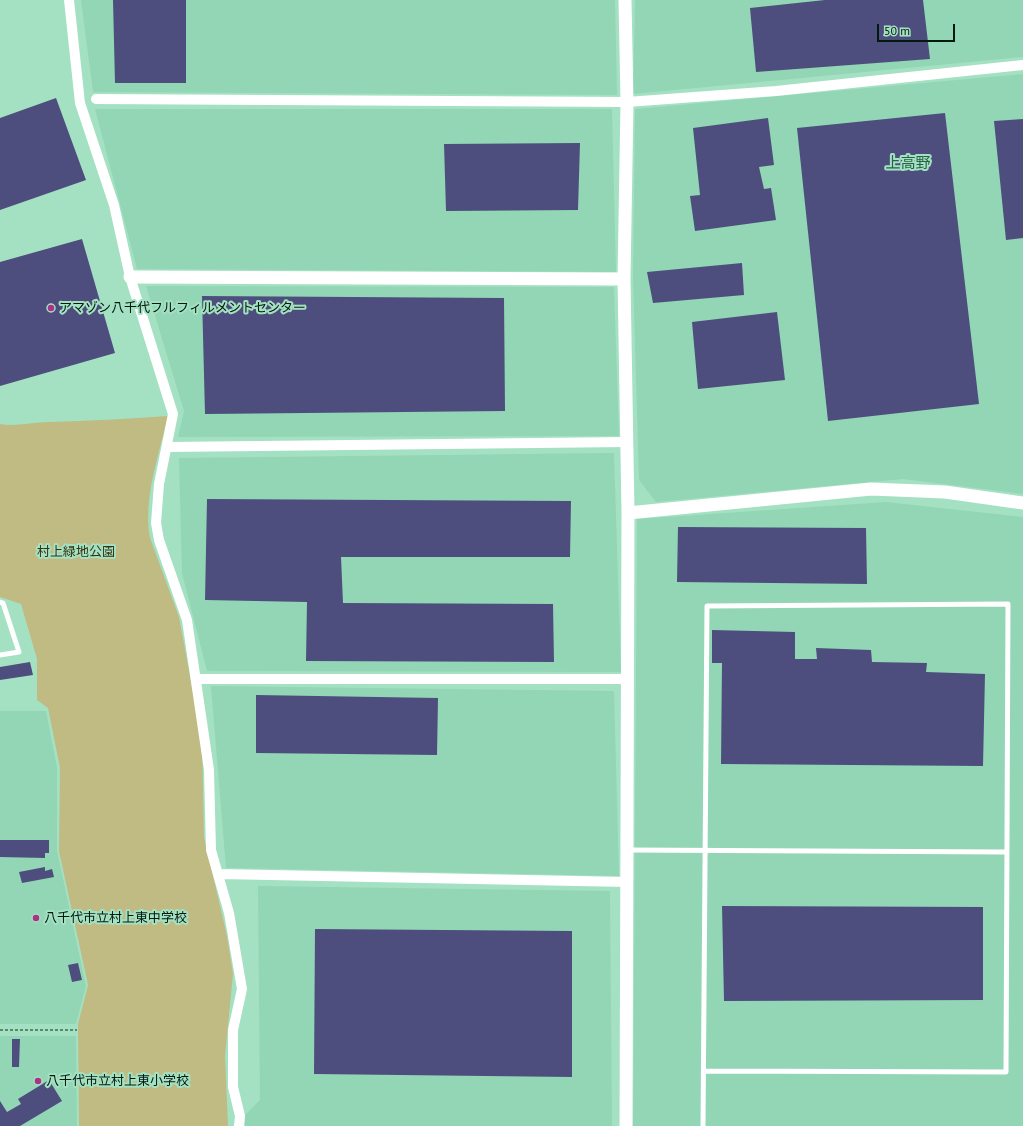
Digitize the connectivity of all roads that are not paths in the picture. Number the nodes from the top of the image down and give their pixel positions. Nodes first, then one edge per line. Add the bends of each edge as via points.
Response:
1 (69, 0) edge
2 (625, 0) edge
3 (1023, 65) edge
4 (96, 100) dead end
5 (627, 102) junction
6 (130, 277) junction
7 (624, 279) junction
8 (627, 442) junction
9 (167, 447) junction
10 (1023, 503) edge
11 (628, 513) junction
12 (0, 602) edge
13 (0, 655) edge
14 (196, 679) junction
15 (628, 679) junction
16 (628, 850) junction
17 (704, 850) junction
18 (1006, 852) junction
19 (219, 874) junction
20 (628, 882) junction
21 (704, 1071) junction
22 (239, 1126) edge
23 (626, 1126) edge
24 (703, 1126) edge

1 - 6 street via 80,103 114,205
2 - 5 street
3 - 5 street via 776,91
4 - 5 street
5 - 7 street
6 - 7 street
6 - 9 street via 174,414
7 - 8 street
8 - 9 street
8 - 11 street
9 - 14 street via 159,484 156,522 159,540 187,620
10 - 11 street via 945,492 870,489
11 - 15 street
12 - 13 lane via 3,603 19,652
14 - 15 street
14 - 19 street via 209,770 211,850
15 - 16 street
16 - 17 lane
16 - 20 street
17 - 18 lane
17 - 18 lane via 707,606 1008,604
17 - 21 lane
18 - 21 lane via 1006,1072
19 - 20 street
19 - 22 street via 242,989 233,1030 233,1087 240,1116
20 - 23 street
21 - 24 lane

